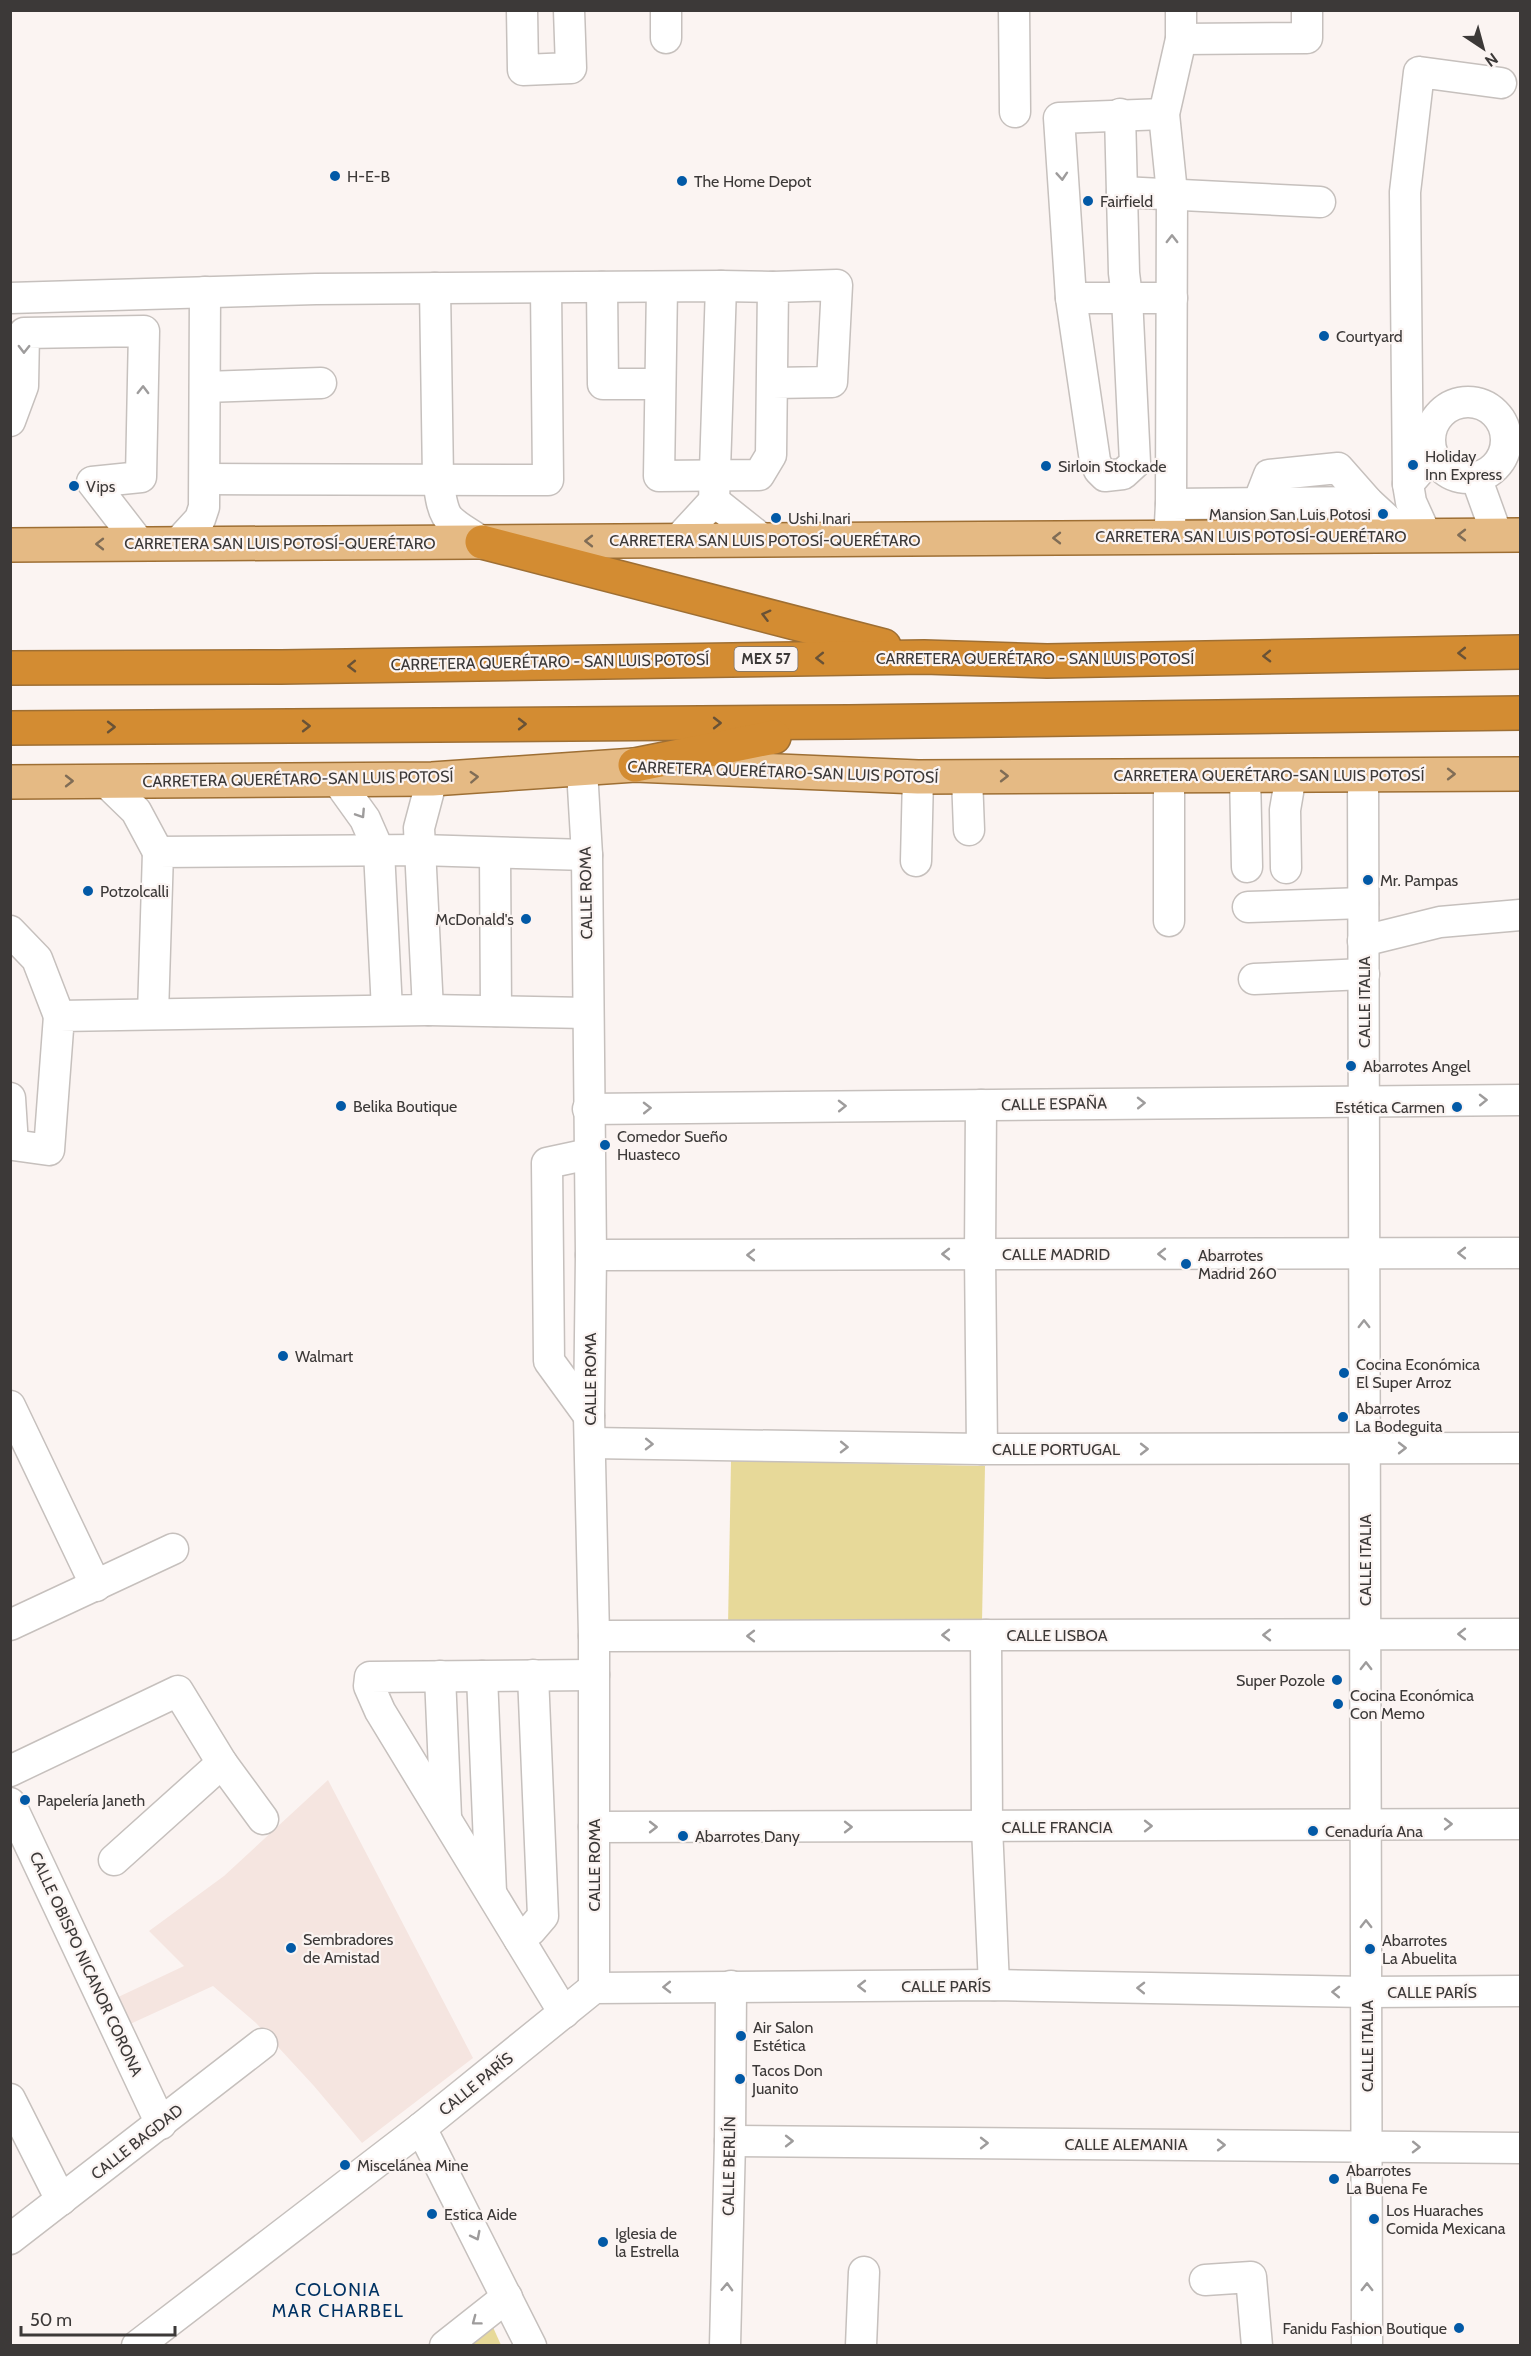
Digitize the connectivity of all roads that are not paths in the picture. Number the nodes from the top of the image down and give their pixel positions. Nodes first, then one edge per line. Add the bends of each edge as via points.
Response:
1 (522, 10) edge
2 (569, 10) edge
3 (1014, 10) edge
4 (1307, 10) edge
5 (1181, 25) edge
6 (1501, 83) dead end
7 (1015, 112) dead end
8 (1119, 114) junction
9 (1164, 114) junction
10 (1122, 192) junction
11 (1172, 193) junction
12 (1320, 202) dead end
13 (721, 286) junction
14 (662, 287) junction
15 (773, 287) junction
16 (435, 288) junction
17 (546, 288) junction
18 (602, 288) junction
19 (205, 292) junction
20 (1127, 297) junction
21 (10, 298) edge
22 (1071, 298) junction
23 (1172, 298) junction
24 (321, 383) dead end
25 (773, 383) junction
26 (660, 384) junction
27 (205, 387) junction
28 (10, 421) edge
29 (1512, 456) edge
30 (1435, 459) junction
31 (1318, 470) junction
32 (1476, 477) junction
33 (205, 479) junction
34 (438, 479) junction
35 (1408, 484) junction
36 (714, 489) junction
37 (1320, 502) junction
38 (1368, 502) junction
39 (1259, 503) junction
40 (1171, 504) junction
41 (1415, 535) junction
42 (1509, 535) edge
43 (1245, 536) junction
44 (1170, 537) junction
45 (678, 540) junction
46 (763, 540) junction
47 (482, 542) junction
48 (178, 543) junction
49 (140, 544) junction
50 (10, 545) edge
51 (1521, 652) edge
52 (924, 657) junction
53 (10, 668) edge
54 (1521, 713) edge
55 (849, 722) junction
56 (10, 728) edge
57 (634, 765) junction
58 (582, 770) junction
59 (1363, 774) junction
60 (1521, 774) edge
61 (1245, 775) junction
62 (1291, 775) junction
63 (1168, 776) junction
64 (918, 777) junction
65 (967, 777) junction
66 (432, 779) junction
67 (337, 780) junction
68 (105, 781) junction
69 (11, 785) edge
70 (969, 830) dead end
71 (420, 850) junction
72 (379, 851) junction
73 (158, 852) junction
74 (495, 853) junction
75 (587, 855) junction
76 (916, 861) dead end
77 (1247, 867) dead end
78 (1286, 868) dead end
79 (1363, 903) junction
80 (1248, 907) dead end
81 (1521, 915) edge
82 (1168, 921) dead end
83 (10, 931) edge
84 (1364, 941) junction
85 (1364, 974) junction
86 (1254, 979) dead end
87 (387, 1010) junction
88 (428, 1010) junction
89 (496, 1011) junction
90 (587, 1013) junction
91 (153, 1014) junction
92 (59, 1016) junction
93 (10, 1098) edge
94 (1521, 1100) edge
95 (1364, 1101) junction
96 (981, 1105) junction
97 (588, 1109) junction
98 (589, 1154) junction
99 (1364, 1253) junction
100 (1521, 1253) edge
101 (980, 1254) junction
102 (591, 1256) junction
103 (10, 1406) edge
104 (590, 1430) junction
105 (1365, 1448) junction
106 (1521, 1448) edge
107 (982, 1449) junction
108 (173, 1549) dead end
109 (96, 1586) junction
110 (10, 1625) edge
111 (1366, 1634) junction
112 (1521, 1634) edge
113 (986, 1635) junction
114 (594, 1636) junction
115 (533, 1675) junction
116 (594, 1675) junction
117 (440, 1676) junction
118 (482, 1676) junction
119 (222, 1763) junction
120 (10, 1771) edge
121 (10, 1803) edge
122 (264, 1819) dead end
123 (446, 1819) junction
124 (1521, 1824) edge
125 (1366, 1825) junction
126 (594, 1827) junction
127 (987, 1827) junction
128 (114, 1860) dead end
129 (491, 1893) junction
130 (519, 1939) junction
131 (994, 1985) junction
132 (731, 1986) junction
133 (594, 1988) junction
134 (1521, 1991) edge
135 (1366, 1992) junction
136 (564, 2013) junction
137 (262, 2044) dead end
138 (10, 2099) edge
139 (161, 2124) junction
140 (421, 2128) junction
141 (730, 2141) junction
142 (1367, 2146) junction
143 (1521, 2148) edge
144 (61, 2200) junction
145 (10, 2239) edge
146 (864, 2272) dead end
147 (1205, 2280) dead end
148 (507, 2297) junction
149 (137, 2346) edge
150 (445, 2346) edge
151 (531, 2346) edge
152 (725, 2346) edge
153 (861, 2346) edge
154 (1257, 2346) edge
155 (1367, 2346) edge

1 - 2 street via 523,70 571,68
3 - 7 street
4 - 5 street via 1307,38
5 - 9 street
6 - 35 street via 1419,72 1406,192
8 - 9 street
8 - 10 street
8 -> 22 street via 1059,118
9 - 11 street
10 - 11 street
10 - 20 street
11 - 12 street
23 -> 11 street
13 - 14 street
13 - 15 street
13 - 36 street
14 - 18 street
14 - 26 street
15 - 25 street
15 - 25 street via 837,285 832,382
16 - 17 street
16 - 19 street
16 - 34 street
17 - 18 street
17 - 34 street via 548,480
18 - 26 street via 603,384
19 - 21 street
19 - 27 street
20 - 22 street
20 - 22 street via 1135,463 1123,474 1105,476 1095,461
20 - 23 street
23 - 40 street
24 - 27 street
25 - 36 street via 771,455 759,475
26 - 36 street via 659,476
27 - 33 street
49 -> 28 street via 92,482 141,477 144,331 24,333 23,386
29 - 30 street via 1495,412 1474,402 1442,412 1432,429
29 - 32 street
30 - 32 street via 1452,475
30 - 35 street
31 - 37 street
31 - 38 street via 1338,468
31 - 39 street via 1269,475
32 - 42 street
33 - 34 street
33 - 48 street via 200,519
34 - 47 street via 447,519
35 - 41 street
36 - 45 street
36 - 46 street
37 - 38 street
37 - 39 street
38 - 41 street
39 - 40 street
39 - 43 street
40 - 44 street
42 -> 41 main road, CARRETERA SAN LUIS POTOSÍ-QUERÉTARO
41 - 43 main road, CARRETERA SAN LUIS POTOSÍ-QUERÉTARO
43 - 44 main road, CARRETERA SAN LUIS POTOSÍ-QUERÉTARO
44 -> 46 main road, CARRETERA SAN LUIS POTOSÍ-QUERÉTARO
45 - 46 main road, CARRETERA SAN LUIS POTOSÍ-QUERÉTARO
45 -> 47 main road, CARRETERA SAN LUIS POTOSÍ-QUERÉTARO
47 - 48 main road, CARRETERA SAN LUIS POTOSÍ-QUERÉTARO
52 -> 47 highway
48 - 49 main road, CARRETERA SAN LUIS POTOSÍ-QUERÉTARO
49 -> 50 main road, CARRETERA SAN LUIS POTOSÍ-QUERÉTARO
51 -> 52 highway, CARRETERA QUERÉTARO - SAN LUIS POTOSÍ / MEX 57 via 1047,661
52 -> 53 highway, CARRETERA QUERÉTARO - SAN LUIS POTOSÍ / MEX 57
54 - 55 highway
56 -> 55 highway
55 - 57 highway
57 - 58 main road, CARRETERA QUERÉTARO-SAN LUIS POTOSÍ
57 - 64 main road, CARRETERA QUERÉTARO-SAN LUIS POTOSÍ
66 -> 58 main road, CARRETERA QUERÉTARO-SAN LUIS POTOSÍ
58 - 75 street, CALLE ROMA
59 -> 60 main road, CARRETERA QUERÉTARO-SAN LUIS POTOSÍ
59 - 62 main road, CARRETERA QUERÉTARO-SAN LUIS POTOSÍ
59 - 79 street, CALLE ITALIA
61 - 62 main road, CARRETERA QUERÉTARO-SAN LUIS POTOSÍ
61 - 63 main road, CARRETERA QUERÉTARO-SAN LUIS POTOSÍ
61 - 77 street
62 - 78 street via 1286,810
65 -> 63 main road, CARRETERA QUERÉTARO-SAN LUIS POTOSÍ
63 - 82 street
64 - 65 main road, CARRETERA QUERÉTARO-SAN LUIS POTOSÍ
64 - 76 street
65 - 70 street
66 - 67 main road, CARRETERA QUERÉTARO-SAN LUIS POTOSÍ
66 - 71 street via 419,828
67 - 68 main road, CARRETERA QUERÉTARO-SAN LUIS POTOSÍ
67 -> 72 street via 365,819
69 -> 68 main road, CARRETERA QUERÉTARO-SAN LUIS POTOSÍ
68 - 73 street via 136,811
71 - 72 street
71 - 74 street
71 - 88 street
72 - 73 street
72 - 87 street
73 - 91 street
74 - 75 street
74 - 89 street
75 - 90 street, CALLE ROMA
79 - 80 street
79 - 84 street, CALLE ITALIA
81 - 84 street via 1440,922
83 - 92 street via 37,959
84 - 85 street, CALLE ITALIA
85 - 86 street
85 - 95 street, CALLE ITALIA
87 - 88 street
87 - 91 street
88 - 89 street
89 - 90 street
90 - 97 street, CALLE ROMA
91 - 92 street
92 - 93 street via 49,1150 13,1145
95 -> 94 street, CALLE ESPAÑA
96 -> 95 street, CALLE ESPAÑA
95 - 99 street, CALLE ITALIA
97 -> 96 street, CALLE ESPAÑA
96 - 101 street
97 - 98 street, CALLE ROMA
98 - 102 street, CALLE ROMA
98 - 104 street via 547,1163 547,1174 549,1361
100 -> 99 street, CALLE MADRID
99 -> 101 street, CALLE MADRID
105 -> 99 street, CALLE ITALIA
101 -> 102 street, CALLE MADRID
101 - 107 street
102 - 104 street, CALLE ROMA
103 - 109 street
104 -> 107 street, CALLE PORTUGAL
104 - 114 street, CALLE ROMA
105 -> 106 street, CALLE PORTUGAL
107 -> 105 street, CALLE PORTUGAL
105 - 111 street, CALLE ITALIA
108 - 109 street
109 - 110 street
112 -> 111 street, CALLE LISBOA
111 -> 113 street, CALLE LISBOA
125 -> 111 street, CALLE ITALIA
113 -> 114 street, CALLE LISBOA
113 - 127 street
114 - 116 street, CALLE ROMA
115 - 116 street
115 - 118 street
115 - 130 street via 543,1916
116 - 126 street, CALLE ROMA
117 - 118 street
117 - 123 street
117 - 123 street via 370,1677 369,1686 380,1711
118 - 129 street
119 - 120 street via 178,1691
119 - 122 street
119 - 128 street
121 - 139 street, CALLE OBISPO NICANOR CORONA
123 - 129 street
125 -> 124 street, CALLE FRANCIA
127 -> 125 street, CALLE FRANCIA
135 -> 125 street, CALLE ITALIA
126 -> 127 street, CALLE FRANCIA
126 - 133 street, CALLE ROMA
127 - 131 street
129 - 130 street
130 - 136 street
131 -> 132 street, CALLE PARÍS
135 -> 131 street, CALLE PARÍS
132 -> 133 street, CALLE PARÍS
132 - 141 street, CALLE BERLÍN
133 - 136 street, CALLE PARÍS
134 - 135 street, CALLE PARÍS
135 - 142 street, CALLE ITALIA
136 - 140 street, CALLE PARÍS
137 - 139 street, CALLE BAGDAD
138 - 144 street
139 - 144 street, CALLE BAGDAD
140 -> 148 street
140 - 149 street, CALLE PARÍS
141 -> 142 street, CALLE ALEMANIA
152 -> 141 street, CALLE BERLÍN
142 -> 143 street, CALLE ALEMANIA
155 -> 142 street, CALLE ITALIA
144 - 145 street, CALLE BAGDAD
146 - 153 street
147 - 154 street via 1251,2277
148 -> 150 street
148 - 151 street

